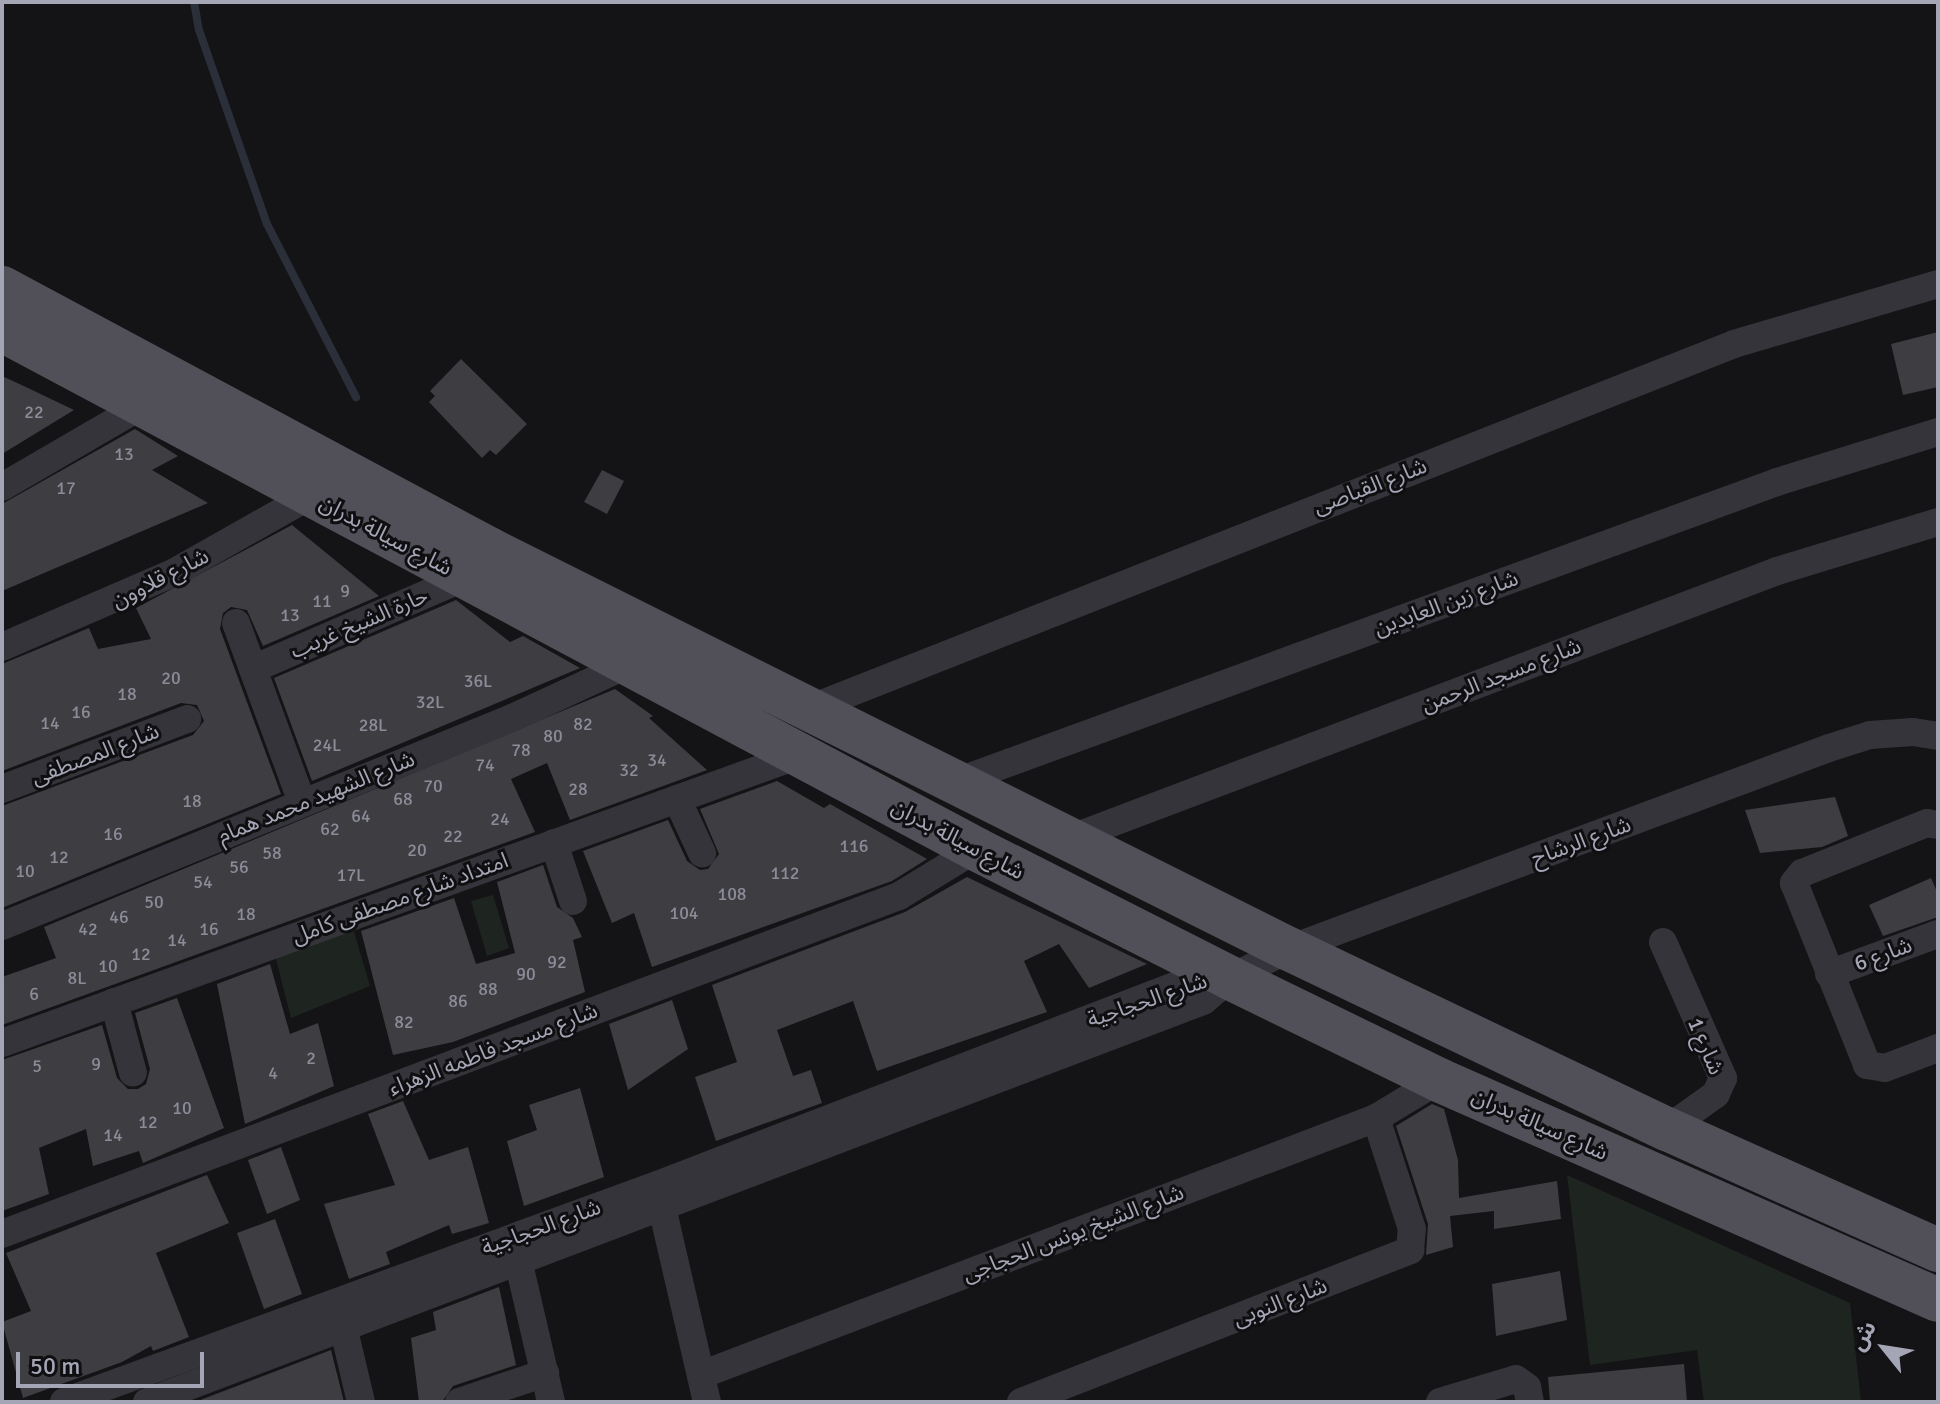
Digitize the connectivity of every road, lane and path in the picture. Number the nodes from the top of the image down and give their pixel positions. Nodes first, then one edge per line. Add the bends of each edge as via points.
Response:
1 (1938, 284) edge
2 (2, 288) edge
3 (2, 330) edge
4 (84, 353) junction
5 (143, 405) junction
6 (1938, 432) edge
7 (2, 487) edge
8 (311, 495) junction
9 (1938, 522) edge
10 (466, 577) junction
11 (236, 623) dead end
12 (2, 647) edge
13 (629, 664) junction
14 (253, 669) junction
15 (809, 709) junction
16 (187, 719) dead end
17 (1938, 736) edge
18 (799, 755) junction
19 (956, 782) junction
20 (2, 789) edge
21 (677, 799) junction
22 (302, 802) junction
23 (1938, 825) edge
24 (1069, 839) junction
25 (554, 843) junction
26 (976, 849) junction
27 (702, 853) dead end
28 (573, 901) dead end
29 (2, 926) edge
30 (1938, 934) edge
31 (1663, 942) dead end
32 (1289, 949) junction
33 (1829, 974) junction
34 (1230, 978) junction
35 (114, 1002) junction
36 (2, 1043) edge
37 (1938, 1048) edge
38 (133, 1073) dead end
39 (1439, 1080) junction
40 (1376, 1118) junction
41 (1667, 1129) junction
42 (659, 1195) junction
43 (2, 1234) edge
44 (1938, 1250) edge
45 (518, 1260) junction
46 (1938, 1300) edge
47 (340, 1314) junction
48 (545, 1373) junction
49 (704, 1388) edge
50 (64, 1402) edge
51 (147, 1402) edge
52 (361, 1402) edge
53 (459, 1402) edge
54 (551, 1402) edge
55 (1021, 1402) edge
56 (1440, 1402) edge
57 (1530, 1402) edge

1 - 15 street, شارع القباصى via 1734,344
2 - 4 main road, شارع سيالة بدران
3 - 4 main road, شارع سيالة بدران
4 - 5 main road, شارع سيالة بدران
4 - 15 main road, شارع سيالة بدران
5 - 7 street
5 - 8 main road, شارع سيالة بدران
6 - 19 street, شارع زين العابدين via 1777,482
8 - 10 main road, شارع سيالة بدران
8 - 12 street, شارع قلاوون via 175,572
9 - 24 street, شارع مسجد الرحمن via 1777,571
10 - 13 main road, شارع سيالة بدران
10 - 14 street, حارة الشيخ غريب
11 - 14 street
13 - 18 main road, شارع سيالة بدران
13 - 22 street, شارع الشهيد محمد همام via 512,718
14 - 22 street
15 - 19 main road, شارع سيالة بدران
16 - 20 street, شارع المصطفى
17 - 32 street, شارع الرشاح via 1913,732 1857,739
18 - 21 street, امتداد شارع مصطفى كامل
18 - 26 main road, شارع سيالة بدران
19 - 24 main road, شارع سيالة بدران
21 - 25 street, امتداد شارع مصطفى كامل
21 - 27 street
22 - 29 street, شارع الشهيد محمد همام
23 - 33 street via 1927,823 1796,876 1796,889
24 - 32 main road, شارع سيالة بدران
25 - 28 street
25 - 35 street, امتداد شارع مصطفى كامل
26 - 34 main road, شارع سيالة بدران
26 - 43 street, شارع مسجد فاطمه الزهراء via 899,896
30 - 33 street, شارع 6
31 - 41 street, شارع 1 via 1723,1078 1716,1094
32 - 34 street, شارع الرشاح
32 - 41 main road, شارع سيالة بدران
33 - 37 street via 1867,1065 1885,1068
34 - 39 main road, شارع سيالة بدران
34 - 42 street, شارع الحجاجية via 1190,980
35 - 36 street, امتداد شارع مصطفى كامل
35 - 38 street
39 - 40 street, شارع الشيخ يونس الحجاجى
39 - 46 main road, شارع سيالة بدران
40 - 49 street, شارع الشيخ يونس الحجاجى
40 - 55 street, شارع النوبى via 1412,1229 1410,1250
41 - 44 main road, شارع سيالة بدران
42 - 45 street, شارع الحجاجية
42 - 47 street, شارع الحجاجية
42 - 49 street
45 - 47 street, شارع الحجاجية
45 - 48 street
47 - 50 street, شارع الحجاجية
47 - 51 street, شارع الحجاجية
47 - 52 street
48 - 53 street
48 - 54 street
56 - 57 street via 1516,1379 1527,1387

